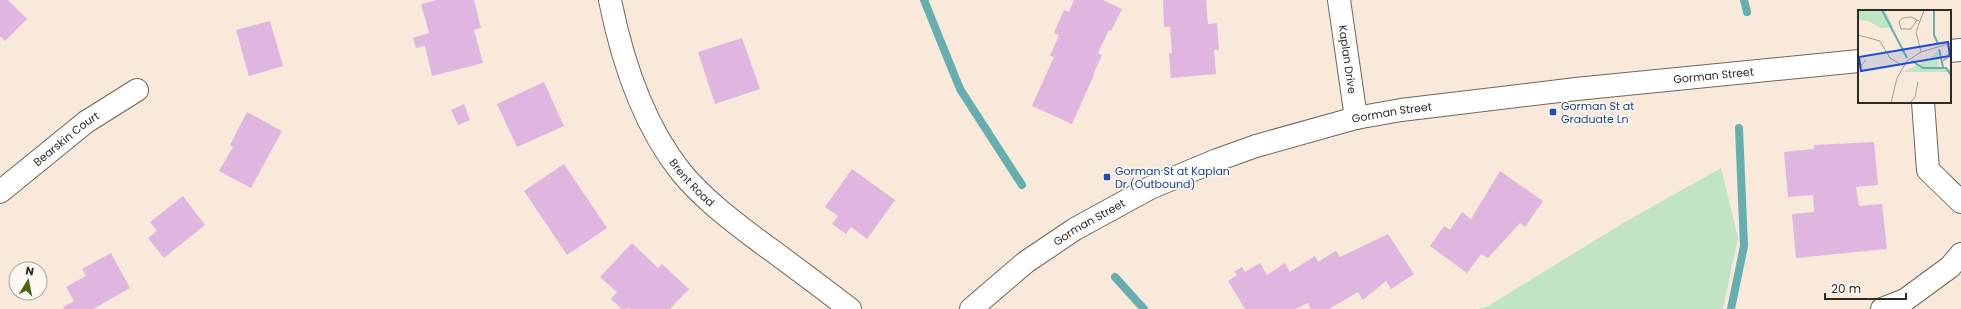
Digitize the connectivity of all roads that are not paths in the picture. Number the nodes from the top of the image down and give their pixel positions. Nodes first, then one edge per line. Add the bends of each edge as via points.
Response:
1 (610, 0) edge
2 (1339, 0) edge
3 (1961, 50) edge
4 (1951, 51) edge
5 (1858, 61) edge
6 (137, 90) dead end
7 (1924, 103) edge
8 (1356, 118) junction
9 (0, 192) edge
10 (1961, 202) edge
11 (1961, 254) edge
12 (850, 309) edge
13 (971, 309) edge
14 (1882, 309) edge

1 - 12 main road, Brent Road via 616,30 635,89 661,142 681,171 731,220
2 - 8 main road, Kaplan Drive
3 - 4 main road
5 - 8 main road, Gorman Street via 1576,89 1401,110
6 - 9 main road, Bearskin Court via 86,122
7 - 10 main road via 1928,170
8 - 13 main road, Gorman Street via 1230,155 1150,188 1063,237 1026,262
11 - 14 main road via 1950,267 1905,300

